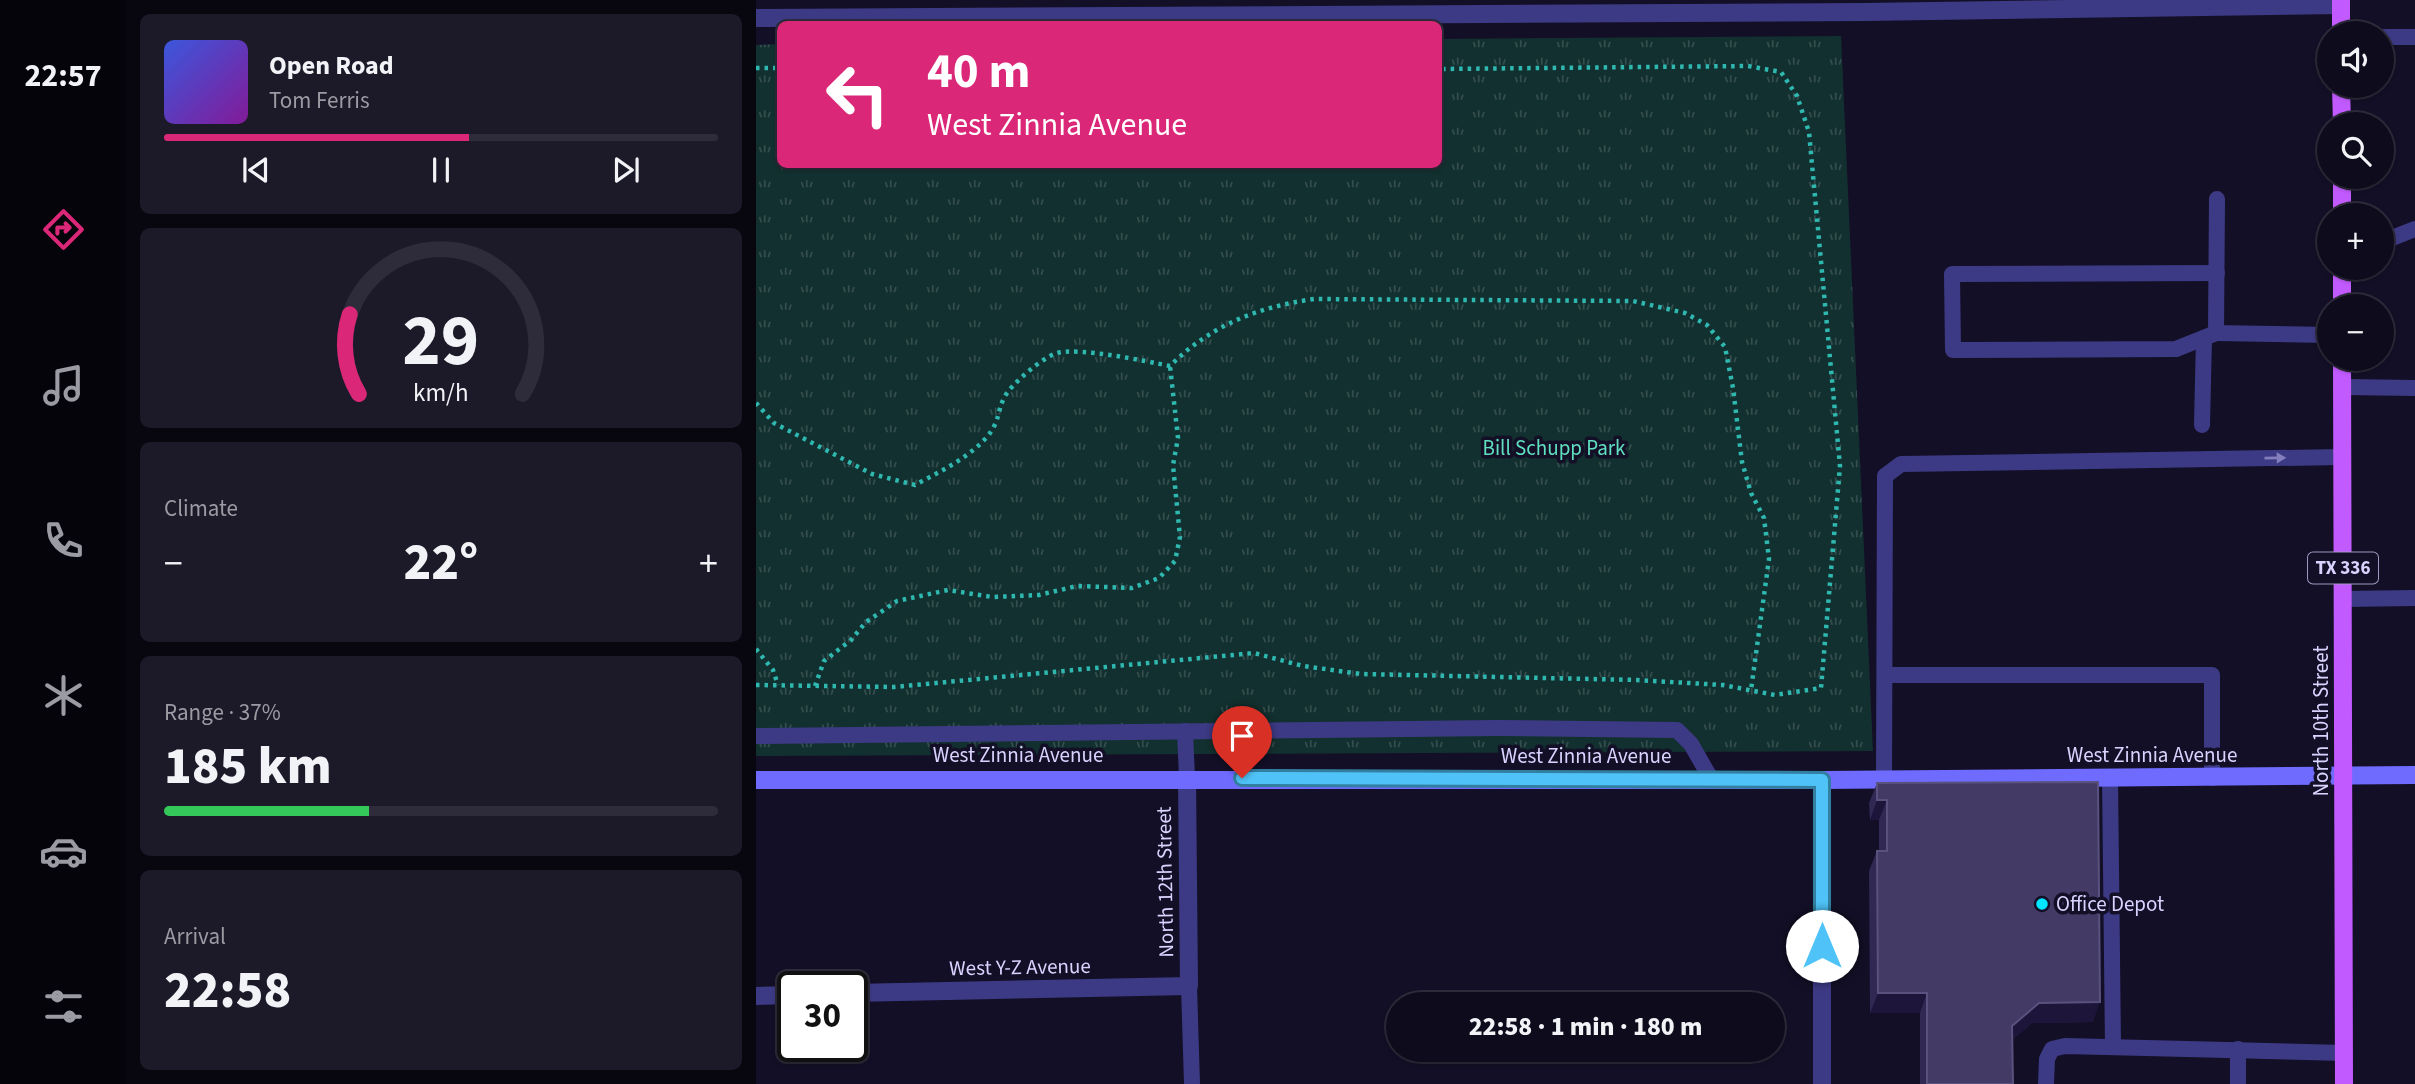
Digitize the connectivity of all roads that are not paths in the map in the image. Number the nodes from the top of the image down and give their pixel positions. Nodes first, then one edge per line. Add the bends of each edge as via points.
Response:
1 (2341, 2) edge
2 (2200, 3) edge
3 (1994, 5) edge
4 (1865, 6) edge
5 (756, 18) edge
6 (2341, 21) edge
7 (2394, 37) edge
8 (2415, 37) edge
9 (2217, 198) dead end
10 (2415, 229) edge
11 (2394, 238) edge
12 (2217, 273) junction
13 (2317, 335) edge
14 (2210, 336) junction
15 (2342, 371) edge
16 (2343, 387) junction
17 (2415, 388) edge
18 (2202, 425) dead end
19 (2343, 457) junction
20 (2415, 598) edge
21 (2343, 600) junction
22 (1886, 675) junction
23 (1185, 731) junction
24 (756, 736) edge
25 (2415, 775) edge
26 (1186, 777) junction
27 (2344, 777) junction
28 (2110, 778) junction
29 (2212, 778) junction
30 (756, 779) edge
31 (1711, 779) junction
32 (1884, 779) junction
33 (1822, 780) junction
34 (1189, 986) junction
35 (868, 993) edge
36 (777, 995) edge
37 (756, 996) edge
38 (2113, 1046) junction
39 (2238, 1049) junction
40 (2344, 1053) junction
41 (1192, 1084) edge
42 (1822, 1084) edge
43 (2046, 1084) edge
44 (2238, 1084) edge
45 (2344, 1084) edge

1 - 2 street
1 - 6 main road
2 - 3 street
3 - 4 street
4 - 5 street
7 - 8 lane
9 - 12 lane
10 - 11 lane
12 - 14 lane
12 - 14 lane via 1952,274 1953,350 2176,349
13 - 14 lane
14 - 18 lane
15 - 16 main road, North 10th Street / TX 336
16 - 17 lane
16 - 19 main road, North 10th Street / TX 336
19 - 21 main road, North 10th Street / TX 336
22 -> 19 lane via 1885,476 1901,464
20 - 21 lane
21 - 27 main road, North 10th Street / TX 336
22 - 29 lane via 2212,675
22 - 32 lane
23 - 24 lane
23 - 26 lane
23 - 31 lane via 1677,730 1691,744
25 - 27 street, West Zinnia Avenue
26 - 30 street, West Zinnia Avenue
26 - 31 street, West Zinnia Avenue
26 - 34 street, North 12th Street
27 - 29 street, West Zinnia Avenue
27 - 40 main road, North 10th Street / TX 336
28 - 29 street, West Zinnia Avenue
28 - 32 street, West Zinnia Avenue
28 - 38 lane
31 - 33 street, West Zinnia Avenue
32 - 33 street, West Zinnia Avenue
33 - 42 street
34 - 35 street, West Y-Z Avenue
34 - 41 lane
36 - 37 street
38 - 39 lane
38 - 43 lane via 2052,1049
39 - 40 lane
39 - 44 lane
40 - 45 main road, North 10th Street / TX 336

